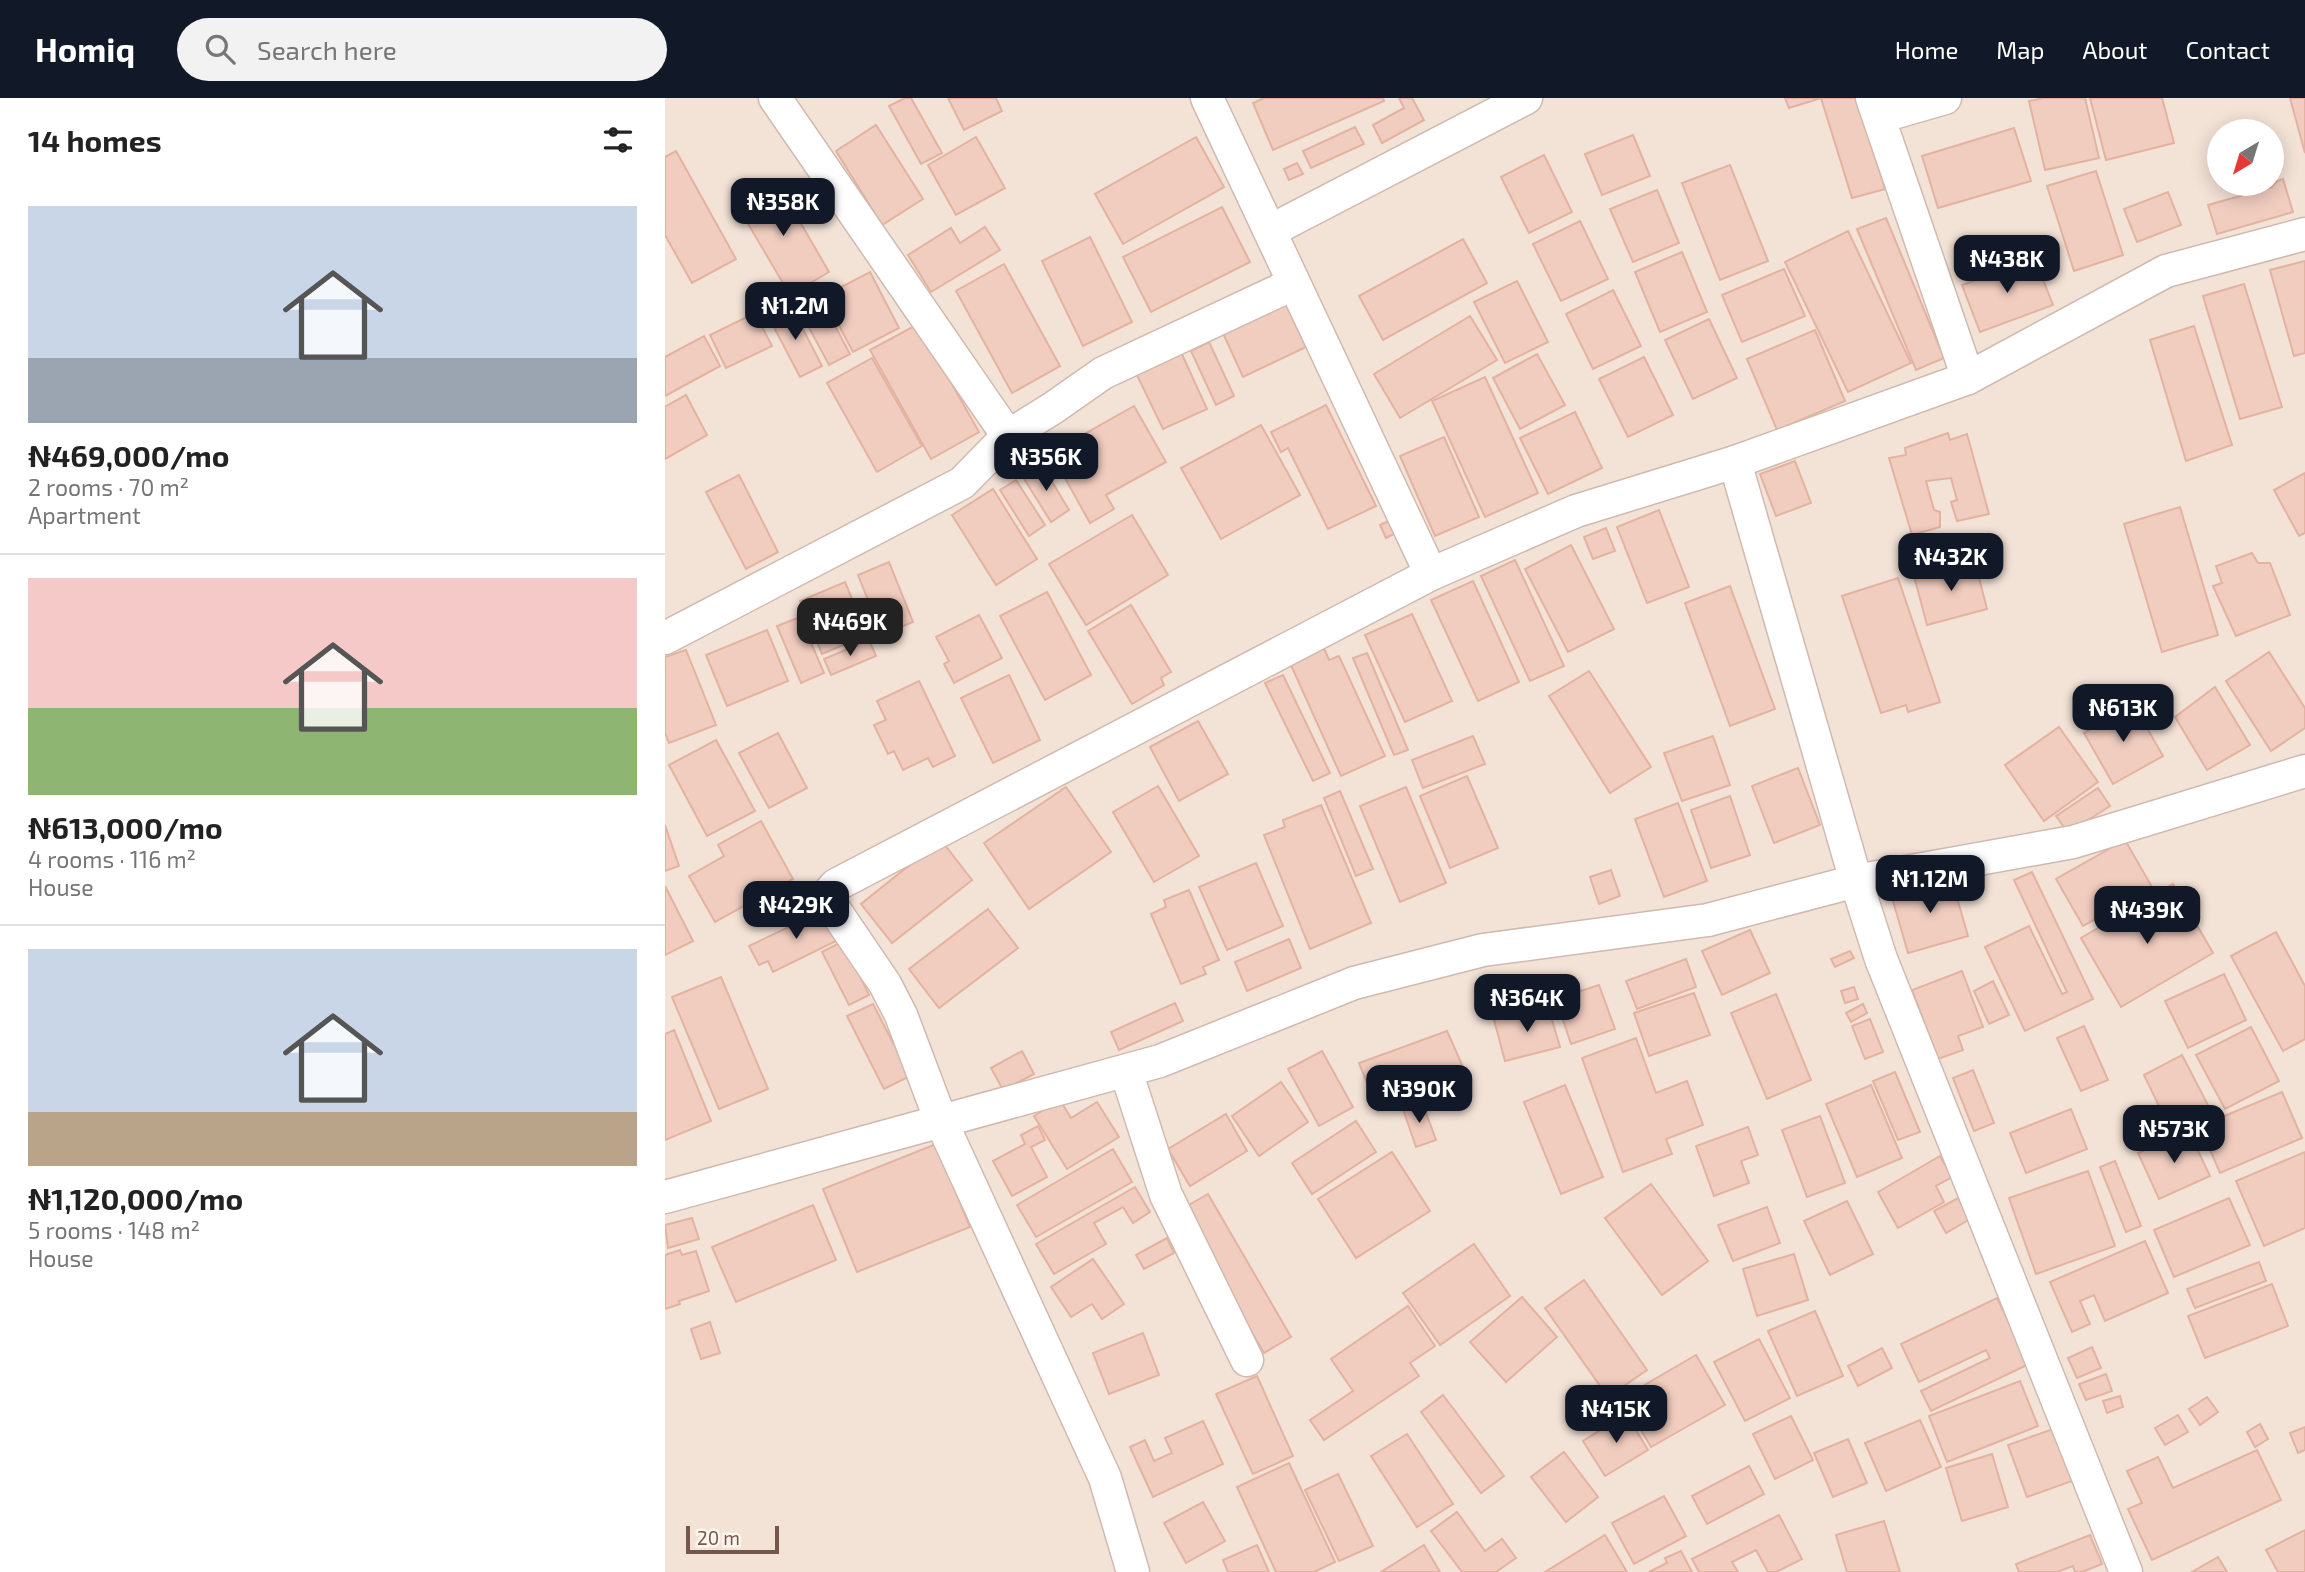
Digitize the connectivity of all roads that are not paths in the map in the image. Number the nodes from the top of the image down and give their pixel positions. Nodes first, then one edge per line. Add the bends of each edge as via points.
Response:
1 (775, 98) edge
2 (1207, 98) edge
3 (1526, 98) edge
4 (1945, 98) edge
5 (1875, 107) edge
6 (1270, 231) junction
7 (2305, 234) edge
8 (1293, 285) junction
9 (1968, 378) junction
10 (1008, 436) junction
11 (1735, 462) junction
12 (1431, 574) junction
13 (665, 638) edge
14 (2305, 771) edge
15 (1856, 881) junction
16 (1126, 1071) junction
17 (941, 1121) junction
18 (665, 1197) edge
19 (1247, 1360) dead end
20 (1133, 1572) edge
21 (2126, 1572) edge

1 - 10 street
2 - 6 street
3 - 6 street
4 - 5 street
5 - 9 street
6 - 8 street
7 - 9 street via 2166,271
8 - 10 street via 1103,373
8 - 12 street
9 - 11 street
10 - 13 street via 962,483
11 - 12 street via 1576,511
11 - 15 street
12 - 17 street via 836,885 828,894 832,906 901,1015
14 - 15 street via 2073,842
15 - 16 street via 1707,920 1483,950 1354,983
15 - 21 street via 1881,959
16 - 17 street
16 - 19 street via 1166,1195
17 - 18 street
17 - 20 street via 1105,1478

